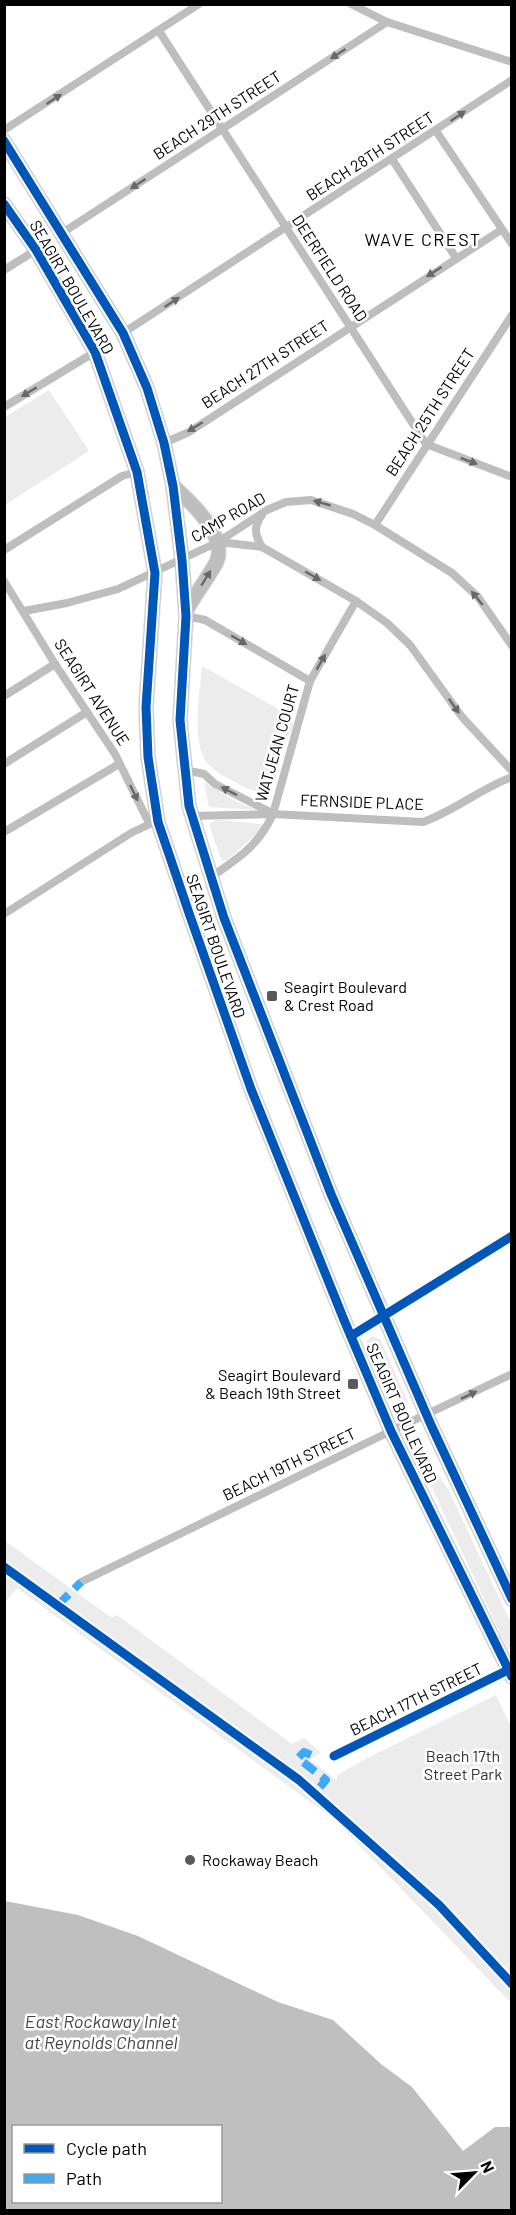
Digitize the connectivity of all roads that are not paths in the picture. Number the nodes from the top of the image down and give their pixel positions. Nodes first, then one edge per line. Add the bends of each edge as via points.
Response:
1 (199, 4) edge
2 (351, 4) edge
3 (387, 22) junction
4 (159, 31) junction
5 (512, 62) edge
6 (512, 80) edge
7 (222, 129) junction
8 (4, 130) edge
9 (436, 131) junction
10 (4, 141) edge
11 (392, 159) junction
12 (4, 204) edge
13 (286, 228) junction
14 (501, 230) junction
15 (62, 233) junction
16 (512, 244) edge
17 (36, 250) junction
18 (456, 258) junction
19 (4, 270) edge
20 (512, 315) edge
21 (350, 327) junction
22 (123, 333) junction
23 (95, 352) junction
24 (4, 407) edge
25 (164, 442) junction
26 (426, 444) junction
27 (137, 472) junction
28 (512, 477) edge
29 (173, 486) junction
30 (267, 510) junction
31 (375, 525) junction
32 (218, 542) junction
33 (262, 547) junction
34 (4, 550) edge
35 (182, 560) junction
36 (155, 573) junction
37 (4, 581) edge
38 (356, 601) junction
39 (24, 611) junction
40 (186, 613) junction
41 (512, 646) edge
42 (55, 664) junction
43 (310, 681) junction
44 (4, 696) edge
45 (87, 712) junction
46 (4, 764) edge
47 (119, 764) junction
48 (185, 770) junction
49 (512, 771) edge
50 (512, 777) edge
51 (273, 814) junction
52 (192, 816) junction
53 (154, 822) junction
54 (4, 832) edge
55 (212, 877) junction
56 (4, 914) edge
57 (512, 1236) edge
58 (383, 1314) junction
59 (351, 1336) junction
60 (512, 1374) edge
61 (427, 1415) junction
62 (391, 1431) junction
63 (81, 1582) dead end
64 (512, 1599) edge
65 (510, 1672) edge
66 (334, 1756) dead end

1 - 4 street
2 - 3 street
3 - 5 street
3 -> 7 street, BEACH 29TH STREET
4 - 7 street, DEERFIELD ROAD
8 -> 4 street
9 -> 6 street, BEACH 28TH STREET
7 - 13 street, DEERFIELD ROAD
7 -> 15 street, BEACH 29TH STREET
9 - 11 street, BEACH 28TH STREET
9 - 14 street
10 - 15 main road, SEAGIRT BOULEVARD
11 - 13 street, BEACH 28TH STREET
11 - 18 street
12 - 17 main road, SEAGIRT BOULEVARD
13 - 21 street, DEERFIELD ROAD
22 -> 13 street, BEACH 28TH STREET
14 - 16 street
14 - 18 street, BEACH 27TH STREET
15 - 22 main road, SEAGIRT BOULEVARD
17 - 19 street
17 - 23 main road, SEAGIRT BOULEVARD
18 -> 21 street, BEACH 27TH STREET
20 - 26 street, BEACH 25TH STREET
21 -> 25 street, BEACH 27TH STREET via 189,432
21 - 26 street, DEERFIELD ROAD
22 - 25 main road, SEAGIRT BOULEVARD via 147,388
23 -> 24 street
23 - 27 main road, SEAGIRT BOULEVARD
25 - 29 main road, SEAGIRT BOULEVARD
26 -> 28 street
26 - 31 street, BEACH 25TH STREET
27 - 34 street via 122,476
27 - 36 main road, SEAGIRT BOULEVARD
29 - 32 main road via 196,508
29 - 35 main road, SEAGIRT BOULEVARD
31 -> 30 street, CAMP ROAD via 311,500 286,502
30 - 32 street, CAMP ROAD
30 - 33 street via 255,529
41 -> 31 street, CAMP ROAD via 464,582
32 - 33 street
32 - 35 street, CAMP ROAD
40 -> 32 main road via 217,561
33 -> 38 street
35 - 36 street, CAMP ROAD
35 - 40 main road, SEAGIRT BOULEVARD
36 - 39 street, CAMP ROAD via 118,589
36 - 53 main road, SEAGIRT BOULEVARD via 146,707
37 - 39 street, SEAGIRT AVENUE
43 -> 38 street, WATJEAN COURT
38 -> 49 street via 410,645 462,717
39 - 42 street, SEAGIRT AVENUE
40 -> 43 street
40 - 48 main road, SEAGIRT BOULEVARD via 180,720
42 - 44 street
42 - 45 street, SEAGIRT AVENUE
43 - 51 street, WATJEAN COURT
45 - 46 street
45 - 47 street, SEAGIRT AVENUE
47 -> 53 street, SEAGIRT AVENUE
47 - 54 street
51 -> 48 street, FERNSIDE PLACE via 215,784 204,774
48 - 52 main road, SEAGIRT BOULEVARD
50 - 51 street, FERNSIDE PLACE via 423,822
51 - 52 street, FERNSIDE PLACE
51 - 55 street, WATJEAN COURT via 263,834
52 - 55 main road, SEAGIRT BOULEVARD
53 - 56 street
53 - 59 main road, SEAGIRT BOULEVARD via 240,1061
55 - 58 main road, SEAGIRT BOULEVARD via 224,918 327,1185
57 - 58 street
58 - 59 street
58 - 61 main road, SEAGIRT BOULEVARD
59 - 62 main road, SEAGIRT BOULEVARD
61 -> 60 street, BEACH 19TH STREET
61 - 62 street, BEACH 19TH STREET
61 - 64 main road, SEAGIRT BOULEVARD
62 - 63 street, BEACH 19TH STREET
62 - 65 main road, SEAGIRT BOULEVARD
65 - 66 street, BEACH 17TH STREET

